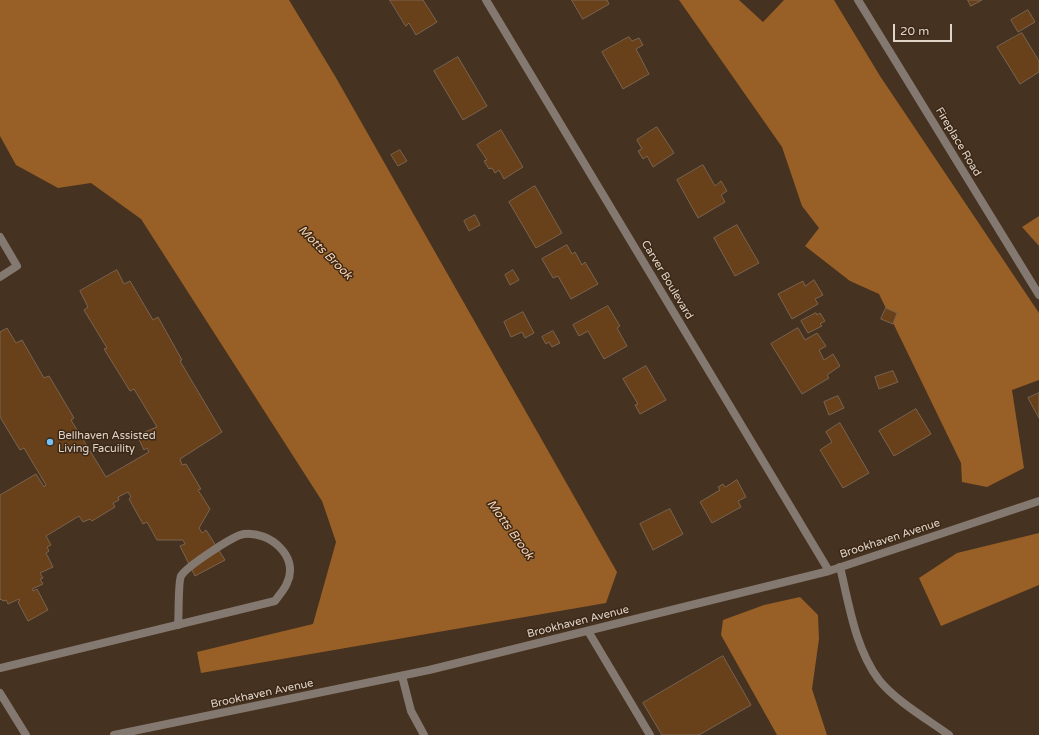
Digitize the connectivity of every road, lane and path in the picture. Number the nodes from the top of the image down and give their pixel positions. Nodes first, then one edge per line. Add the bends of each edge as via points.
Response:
1 (486, 0) edge
2 (858, 0) edge
3 (0, 236) edge
4 (0, 277) edge
5 (1039, 295) edge
6 (1039, 501) edge
7 (840, 567) junction
8 (830, 571) junction
9 (178, 624) junction
10 (588, 631) junction
11 (0, 668) edge
12 (402, 676) junction
13 (0, 692) edge
14 (26, 735) edge
15 (114, 735) edge
16 (424, 735) edge
17 (650, 735) edge
18 (949, 735) edge

1 - 8 street, Carver Boulevard
2 - 5 street, Fireplace Road
3 - 4 street via 17,266
6 - 7 street, Brookhaven Avenue
7 - 8 street, Brookhaven Avenue
7 - 18 street via 854,625 879,680 902,701
8 - 10 street, Brookhaven Avenue
9 - 9 street via 276,601 288,583 290,567 283,550 267,537 243,534 190,566 180,577
9 - 11 street
10 - 12 street, Brookhaven Avenue
10 - 17 street
12 - 15 street, Brookhaven Avenue
12 - 16 street via 411,711
13 - 14 street

